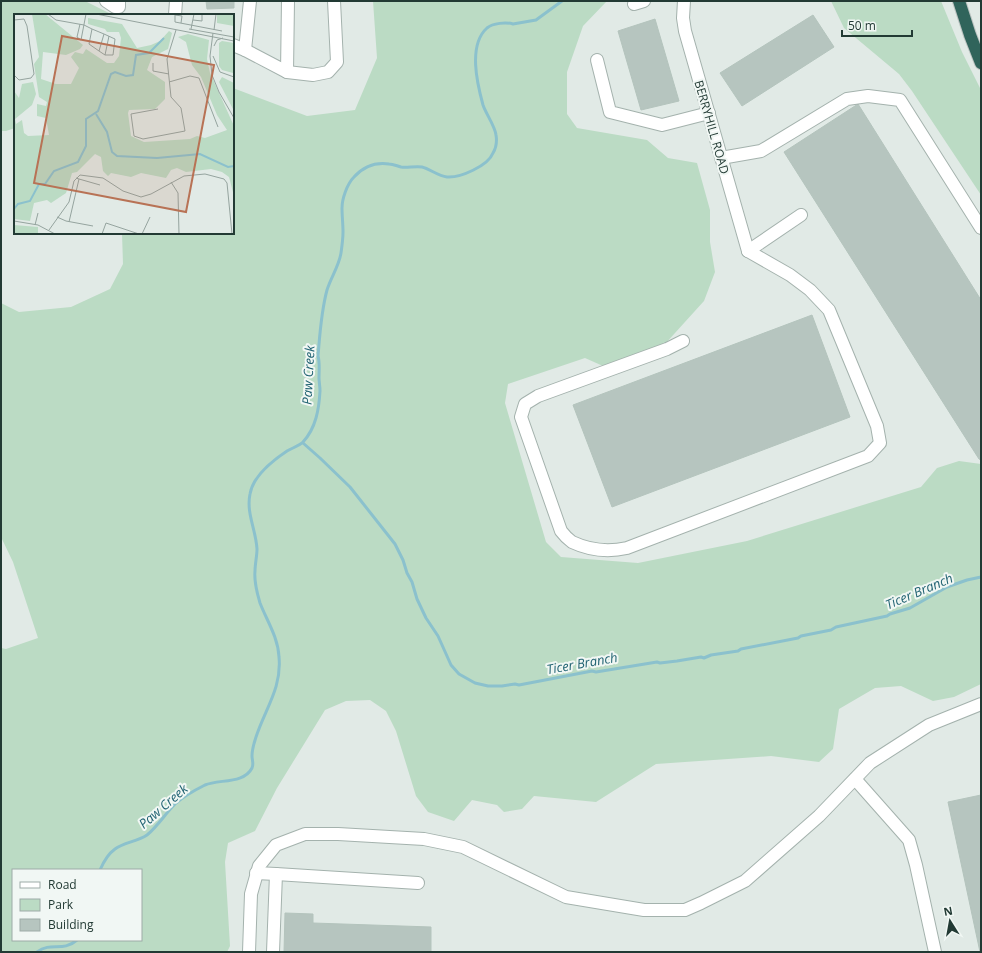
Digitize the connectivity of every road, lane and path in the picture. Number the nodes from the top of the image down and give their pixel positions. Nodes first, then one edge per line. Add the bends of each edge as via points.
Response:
1 (106, 1) edge
2 (119, 1) edge
3 (176, 1) edge
4 (250, 1) edge
5 (288, 1) edge
6 (334, 1) edge
7 (684, 1) edge
8 (959, 1) edge
9 (176, 14) edge
10 (234, 45) edge
11 (245, 50) junction
12 (597, 60) dead end
13 (981, 63) edge
14 (287, 72) junction
15 (709, 114) junction
16 (721, 158) junction
17 (801, 215) dead end
18 (981, 228) edge
19 (748, 251) junction
20 (683, 342) dead end
21 (981, 704) edge
22 (855, 779) junction
23 (256, 873) junction
24 (276, 874) junction
25 (418, 883) dead end
26 (249, 952) edge
27 (273, 952) edge
28 (935, 952) edge

1 - 2 street via 115,7 119,7
3 - 9 street
4 - 11 street
5 - 14 street
6 - 14 street via 336,62 328,72 314,75
7 - 15 street, BERRYHILL ROAD via 685,31
8 - 13 highway
10 - 11 street
11 - 14 street
12 - 15 street via 610,112 662,125
15 - 16 street, BERRYHILL ROAD
16 - 18 street via 761,151 847,99 868,96 900,100
16 - 19 street, BERRYHILL ROAD
17 - 19 street
19 - 20 street via 790,275 810,290 829,310 877,426 880,443 868,456 627,548 591,548 571,541 561,531 521,417 525,404 538,396
21 - 22 street via 929,725 870,763
22 - 23 street via 819,816 745,881 684,910 644,910 566,896 462,847 424,839 305,834 276,845
22 - 28 street via 909,840
23 - 24 street
23 - 26 street via 251,894
24 - 25 street
24 - 27 street

